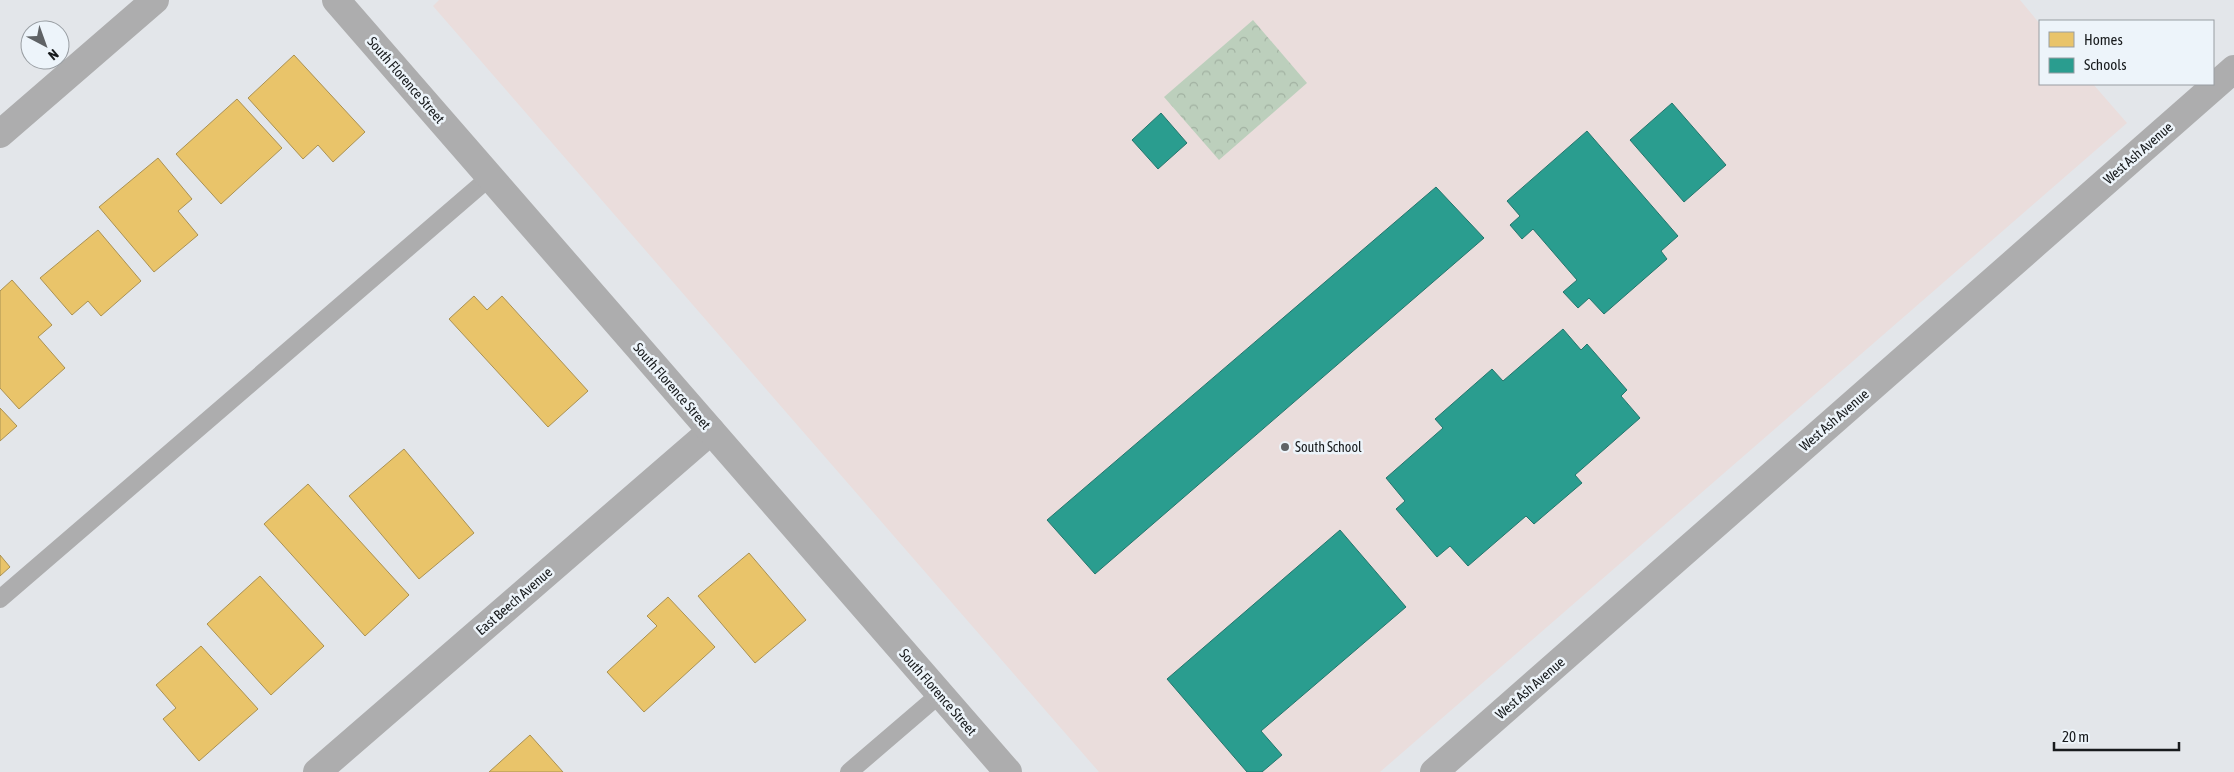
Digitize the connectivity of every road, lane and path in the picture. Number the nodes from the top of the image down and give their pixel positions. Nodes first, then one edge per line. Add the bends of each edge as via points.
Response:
1 (154, 0) edge
2 (336, 0) edge
3 (2234, 69) edge
4 (0, 134) edge
5 (490, 177) junction
6 (711, 431) junction
7 (0, 599) edge
8 (940, 694) junction
9 (317, 772) edge
10 (849, 772) edge
11 (1008, 772) edge
12 (1434, 772) edge

1 - 4 street
2 - 5 street, South Florence Street
3 - 12 street, West Ash Avenue
5 - 6 street, South Florence Street
5 - 7 lane
6 - 8 street, South Florence Street
6 - 9 street, East Beech Avenue
8 - 10 lane
8 - 11 street, South Florence Street

